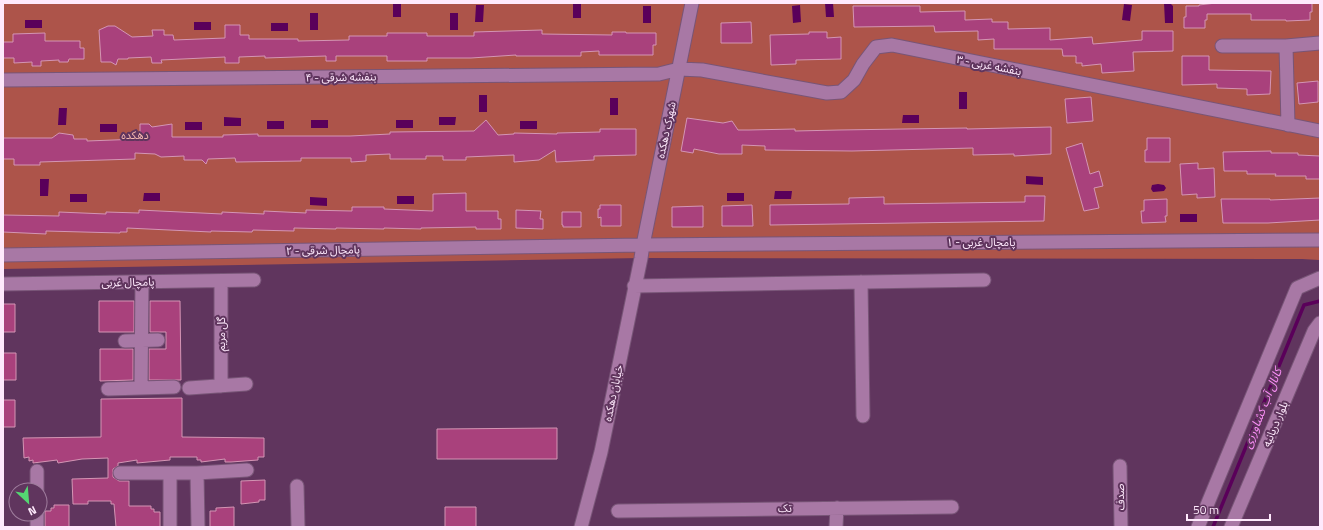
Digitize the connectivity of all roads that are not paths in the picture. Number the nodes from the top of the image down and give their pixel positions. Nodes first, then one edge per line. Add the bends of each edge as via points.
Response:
1 (692, 3) edge
2 (1320, 43) edge
3 (1222, 46) dead end
4 (1286, 46) junction
5 (679, 69) junction
6 (3, 80) edge
7 (1288, 125) junction
8 (1320, 131) edge
9 (1320, 240) edge
10 (642, 251) junction
11 (3, 255) edge
12 (1320, 278) edge
13 (254, 280) dead end
14 (984, 280) dead end
15 (221, 281) junction
16 (142, 282) junction
17 (861, 282) junction
18 (3, 284) edge
19 (634, 286) junction
20 (1320, 323) edge
21 (142, 340) junction
22 (158, 340) dead end
23 (125, 341) dead end
24 (246, 384) dead end
25 (221, 386) junction
26 (174, 387) dead end
27 (141, 388) junction
28 (189, 388) dead end
29 (108, 389) dead end
30 (863, 416) dead end
31 (1120, 466) dead end
32 (247, 470) dead end
33 (36, 471) dead end
34 (120, 473) dead end
35 (170, 473) junction
36 (197, 473) junction
37 (37, 482) edge
38 (297, 486) dead end
39 (952, 506) dead end
40 (836, 508) junction
41 (618, 511) dead end
42 (170, 527) edge
43 (198, 527) edge
44 (298, 527) edge
45 (581, 527) edge
46 (836, 527) edge
47 (1121, 527) edge
48 (1198, 527) edge
49 (1231, 527) edge

1 - 5 street, شهرک دهکده
2 - 4 street
3 - 4 street
4 - 7 street
5 - 6 street, بنفشه شرقی - ۴ via 659,74
5 - 7 street, بنفشه غربی - ۳ via 702,70 827,92 841,92 854,80 876,47 892,45
5 - 10 street, شهرک دهکده
7 - 8 street, بنفشه غربی - ۳
9 - 10 street, پامچال غربی - ۱
10 - 11 street, پامچال شرقی - ۲
10 - 19 street, خیابان دهکده
12 - 48 street via 1297,288
13 - 15 street, پامچال غربی
14 - 17 street
15 - 16 street, پامچال غربی
15 - 25 street, گل مریم
16 - 18 street, پامچال غربی
16 - 21 street
17 - 19 street
17 - 30 street
19 - 45 street, خیابان دهکده via 600,452
20 - 49 street, بلوار دریانیه via 1314,331
21 - 22 street
21 - 23 street
21 - 27 street
24 - 25 street
25 - 28 street
26 - 27 street
27 - 29 street
31 - 47 street, صدف
32 - 36 street
33 - 37 street
34 - 35 street
35 - 36 street
35 - 42 street
36 - 43 street
38 - 44 street
39 - 40 street, تک
40 - 41 street, تک
40 - 46 street

